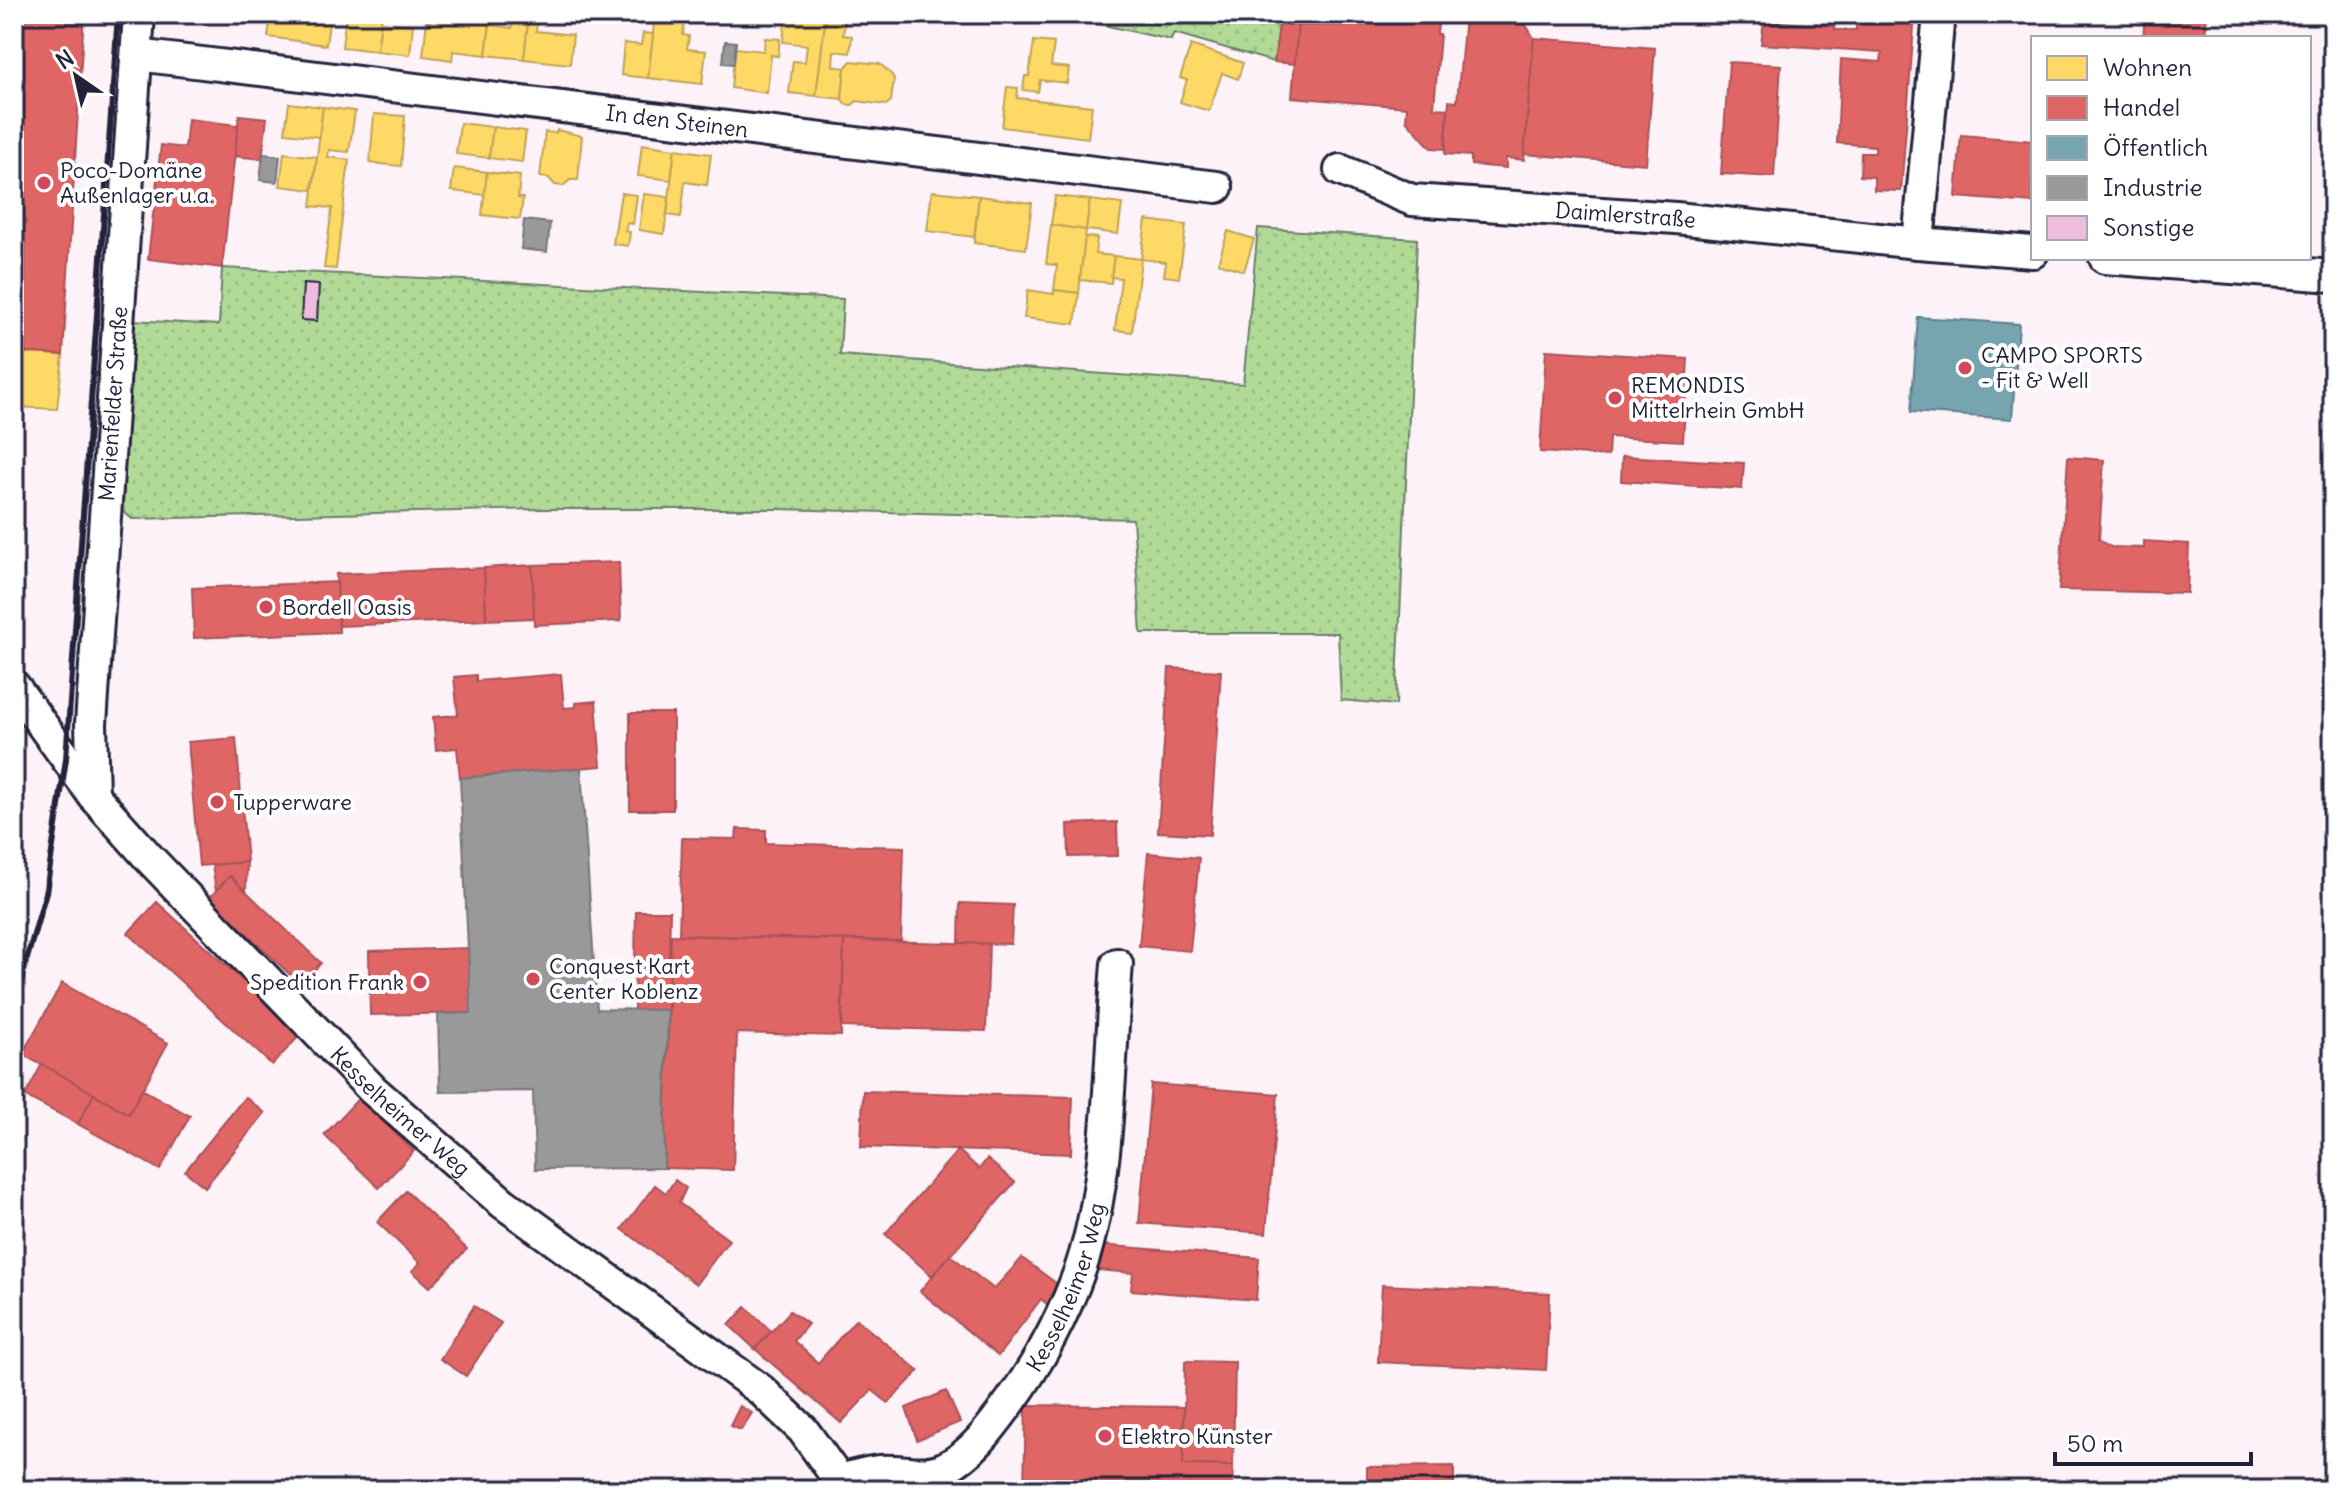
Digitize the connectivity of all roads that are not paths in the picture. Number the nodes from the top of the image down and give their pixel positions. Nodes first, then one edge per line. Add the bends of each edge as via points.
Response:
1 (139, 14) edge
2 (1939, 14) edge
3 (137, 55) junction
4 (1340, 170) dead end
5 (1217, 187) dead end
6 (1918, 243) junction
7 (2031, 252) edge
8 (2130, 260) edge
9 (2333, 276) edge
10 (14, 686) edge
11 (93, 795) junction
12 (1117, 964) dead end
13 (840, 1485) edge

1 - 3 street, Marienfelder Straße
2 - 6 street
3 - 5 street, In den Steinen
3 - 11 street, Marienfelder Straße via 91,724
4 - 6 street, Daimlerstraße via 1412,200 1676,218
6 - 7 street, Daimlerstraße
8 - 9 street
10 - 11 street, Kesselheimer Weg
11 - 13 street, Kesselheimer Weg via 177,890 373,1090 503,1203 761,1390 803,1430
12 - 13 street, Kesselheimer Weg via 1093,1221 1081,1266 1045,1349 1000,1414 948,1466 932,1473 881,1471

